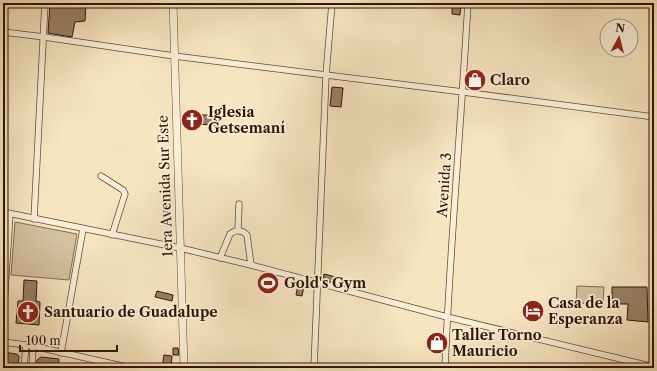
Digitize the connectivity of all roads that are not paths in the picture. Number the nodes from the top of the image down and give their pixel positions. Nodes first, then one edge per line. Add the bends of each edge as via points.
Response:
1 (45, 3) edge
2 (173, 3) edge
3 (332, 3) edge
4 (468, 3) edge
5 (3, 32) edge
6 (44, 37) junction
7 (174, 56) junction
8 (326, 75) junction
9 (463, 92) junction
10 (654, 117) edge
11 (100, 176) dead end
12 (239, 204) dead end
13 (3, 212) edge
14 (10, 214) junction
15 (34, 219) junction
16 (83, 229) junction
17 (238, 230) junction
18 (112, 234) junction
19 (180, 248) junction
20 (220, 258) junction
21 (251, 265) junction
22 (318, 283) junction
23 (447, 318) junction
24 (3, 322) edge
25 (3, 342) edge
26 (26, 345) junction
27 (33, 346) junction
28 (61, 353) junction
29 (24, 368) edge
30 (32, 368) edge
31 (131, 368) edge
32 (184, 368) edge
33 (314, 368) edge
34 (445, 368) edge
35 (654, 368) edge

1 - 6 street
2 - 7 street, 1era Avenida Sur Este
3 - 8 street
4 - 9 street, Avenida 3
5 - 6 street
6 - 7 street
6 - 15 street
7 - 8 street
7 - 19 street, 1era Avenida Sur Este
8 - 9 street
8 - 22 street
9 - 10 street
9 - 23 street, Avenida 3
11 - 18 street via 125,192
12 - 17 street
13 - 14 street
14 - 15 street
14 - 24 street
15 - 16 street
16 - 18 street
16 - 28 street
17 - 20 street via 230,234
17 - 21 street via 247,235
18 - 19 street
19 - 20 street
19 - 32 street, 1era Avenida Sur Este
20 - 21 street
21 - 22 street
22 - 23 street
22 - 33 street
23 - 34 street, Avenida 3
23 - 35 street
25 - 26 street
26 - 27 street
26 - 29 street
27 - 28 street
27 - 30 street
28 - 31 street

